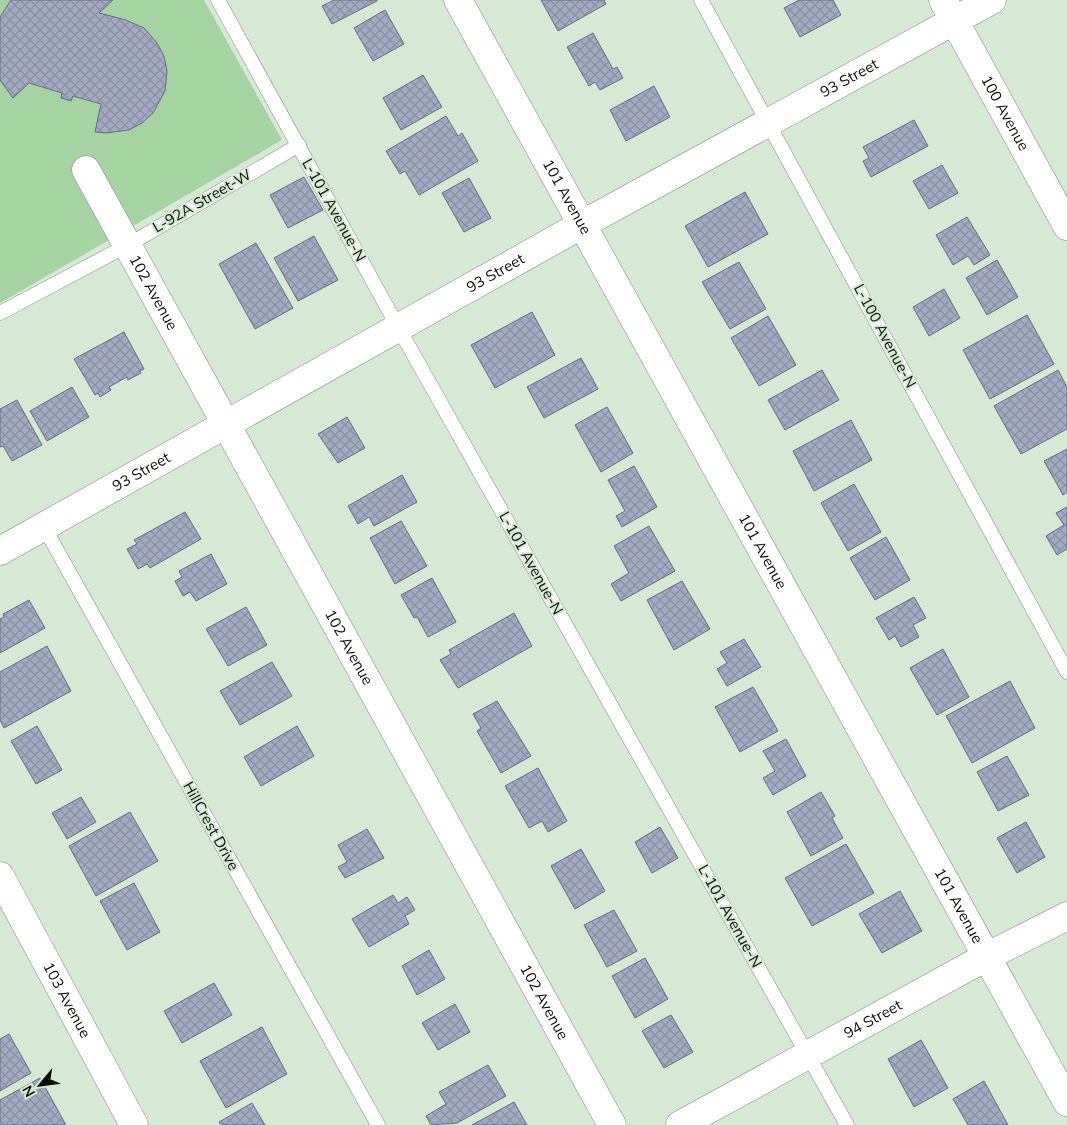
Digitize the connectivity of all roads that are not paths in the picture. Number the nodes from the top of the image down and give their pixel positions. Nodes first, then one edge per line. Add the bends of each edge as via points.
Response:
1 (218, 0) edge
2 (458, 0) edge
3 (701, 0) edge
4 (992, 0) edge
5 (949, 10) edge
6 (769, 122) junction
7 (298, 145) junction
8 (86, 170) dead end
9 (583, 224) junction
10 (1067, 226) edge
11 (128, 245) junction
12 (0, 313) edge
13 (398, 328) junction
14 (226, 424) junction
15 (44, 527) junction
16 (0, 551) edge
17 (1067, 672) edge
18 (0, 876) edge
19 (1067, 916) edge
20 (988, 956) junction
21 (809, 1055) junction
22 (1067, 1102) edge
23 (134, 1125) edge
24 (378, 1125) edge
25 (612, 1125) edge
26 (680, 1125) edge
27 (847, 1125) edge

1 - 7 lane, L-101 Avenue-N
2 - 9 street, 101 Avenue
3 - 6 lane, L-100 Avenue-N
4 - 5 street, 93 Street
5 - 6 street, 93 Street
5 - 10 street, 100 Avenue
6 - 9 street, 93 Street
6 - 17 lane, L-100 Avenue-N
7 - 11 lane, L-92A Street-W
7 - 13 lane, L-101 Avenue-N
8 - 11 street, 102 Avenue
9 - 13 street, 93 Street
9 - 20 street, 101 Avenue
11 - 12 lane, L-92A Street-W
11 - 14 street, 102 Avenue
13 - 14 street, 93 Street
13 - 21 lane, L-101 Avenue-N
14 - 15 street, 93 Street
14 - 25 street, 102 Avenue
15 - 16 street, 93 Street
15 - 24 lane, HillCrest Drive
18 - 23 street, 103 Avenue
19 - 20 street, 94 Street
20 - 21 street, 94 Street
20 - 22 street, 101 Avenue
21 - 26 street, 94 Street
21 - 27 lane, L-101 Avenue-N

